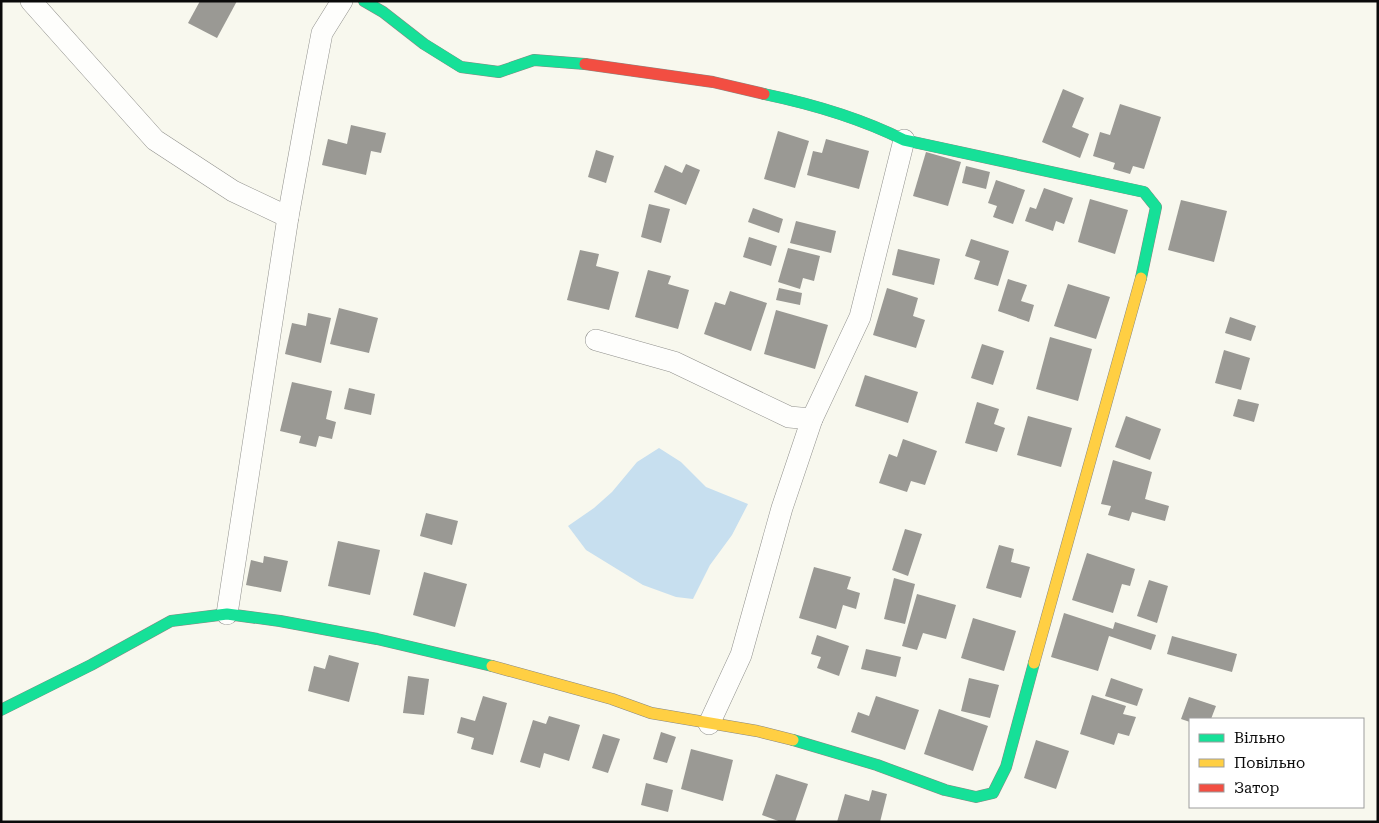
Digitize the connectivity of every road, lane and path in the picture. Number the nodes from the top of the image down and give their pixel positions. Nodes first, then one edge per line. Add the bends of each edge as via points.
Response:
1 (31, 1) edge
2 (342, 1) edge
3 (364, 1) edge
4 (904, 140) junction
5 (288, 216) junction
6 (596, 340) dead end
7 (812, 419) junction
8 (227, 614) junction
9 (1, 710) edge
10 (709, 724) junction

1 - 5 street via 155,140 232,191
2 - 5 street via 322,33
3 - 4 street via 461,67 499,72 534,60 563,61 713,82 810,104
4 - 7 street via 860,317
4 - 10 street via 1144,192 1156,207 1140,288 1006,767 993,793 976,797 818,748 757,732
5 - 8 street
6 - 7 street via 674,362 789,417
7 - 10 street via 782,508 741,655
8 - 9 street via 171,621 91,666
8 - 10 street via 377,638 612,698 651,713

